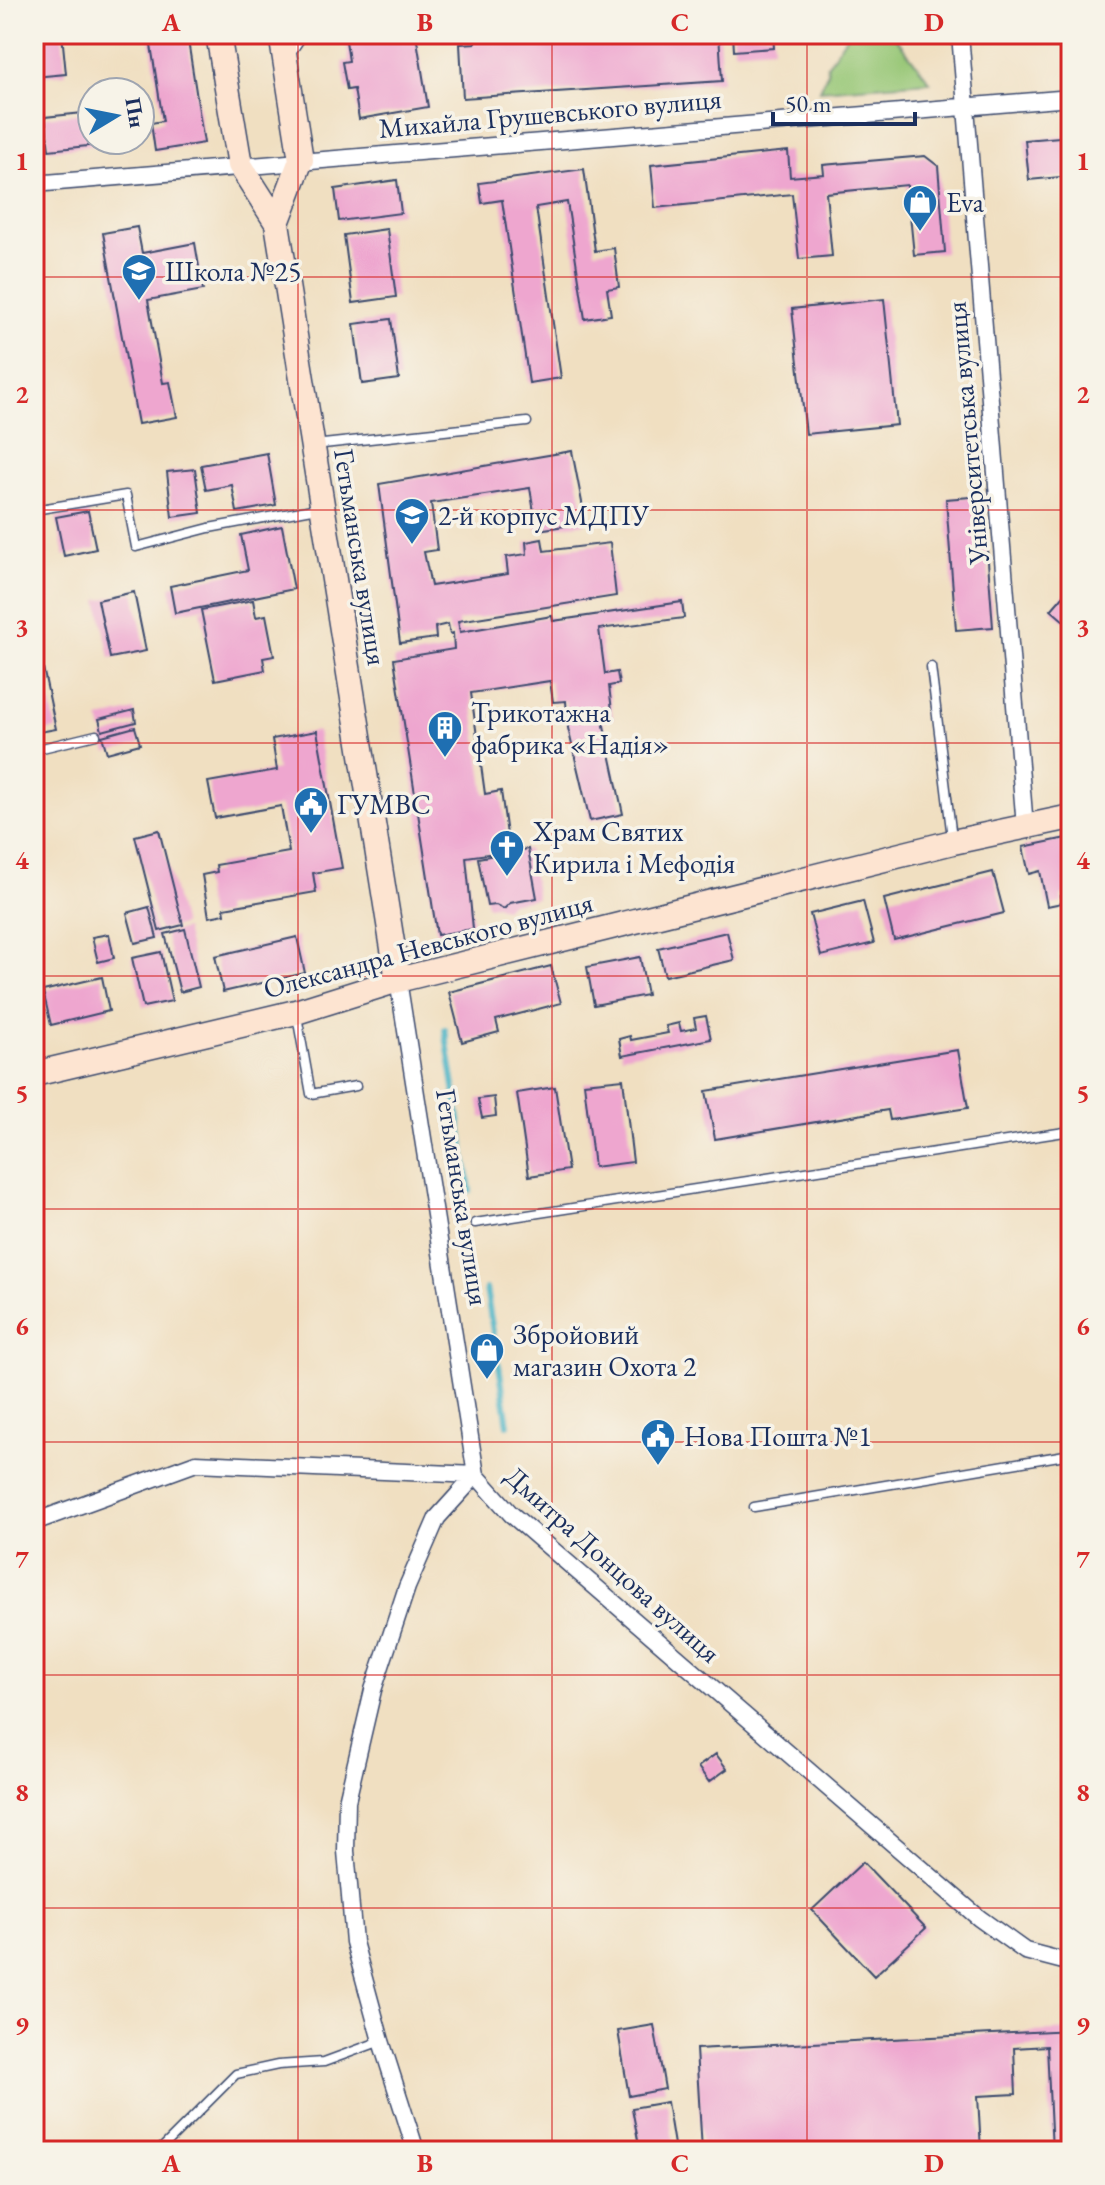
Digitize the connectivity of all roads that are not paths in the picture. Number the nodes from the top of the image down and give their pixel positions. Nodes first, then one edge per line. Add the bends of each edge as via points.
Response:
1 (218, 34) edge
2 (281, 34) edge
3 (299, 34) edge
4 (960, 34) edge
5 (285, 61) junction
6 (1071, 98) edge
7 (966, 105) junction
8 (301, 160) junction
9 (240, 165) junction
10 (34, 184) edge
11 (277, 223) junction
12 (527, 422) dead end
13 (313, 445) junction
14 (323, 507) junction
15 (34, 510) edge
16 (931, 667) dead end
17 (96, 735) dead end
18 (34, 750) edge
19 (1071, 817) edge
20 (1025, 827) junction
21 (953, 842) junction
22 (398, 980) junction
23 (296, 1012) junction
24 (34, 1074) edge
25 (356, 1086) dead end
26 (1071, 1131) edge
27 (475, 1223) dead end
28 (1071, 1454) edge
29 (476, 1475) junction
30 (754, 1507) dead end
31 (34, 1522) edge
32 (1071, 1963) edge
33 (381, 2041) junction
34 (159, 2151) edge
35 (416, 2151) edge

1 - 9 street, Гетьманська вулиця
2 - 5 street
3 - 5 lane
4 - 7 street, Університетська вулиця
5 - 8 street
6 - 7 street, Михайла Грушевського вулиця
7 - 8 street, Михайла Грушевського вулиця
7 - 20 street, Університетська вулиця
8 - 9 street, Михайла Грушевського вулиця
8 - 11 street
9 - 10 street, Михайла Грушевського вулиця
9 - 11 street, Гетьманська вулиця
11 - 13 street, Гетьманська вулиця
12 - 13 lane
13 - 14 street, Гетьманська вулиця
14 - 15 lane via 136,547 126,495
14 - 22 street, Гетьманська вулиця
16 - 21 lane
17 - 18 lane
19 - 20 street, Олександра Невського вулиця
20 - 21 street, Олександра Невського вулиця
21 - 22 street, Олександра Невського вулиця
22 - 23 street, Олександра Невського вулиця
22 - 29 street, Гетьманська вулиця
23 - 24 street, Олександра Невського вулиця
23 - 25 lane via 311,1094
26 - 27 lane
28 - 30 lane
29 - 31 street, Дмитра Донцова вулиця via 196,1463
29 - 32 street, Дмитра Донцова вулиця via 511,1514 979,1918 1025,1951
29 - 33 street via 437,1518 407,1587 373,1690 347,1801 354,1942
33 - 34 lane via 324,2062 236,2074
33 - 35 street

